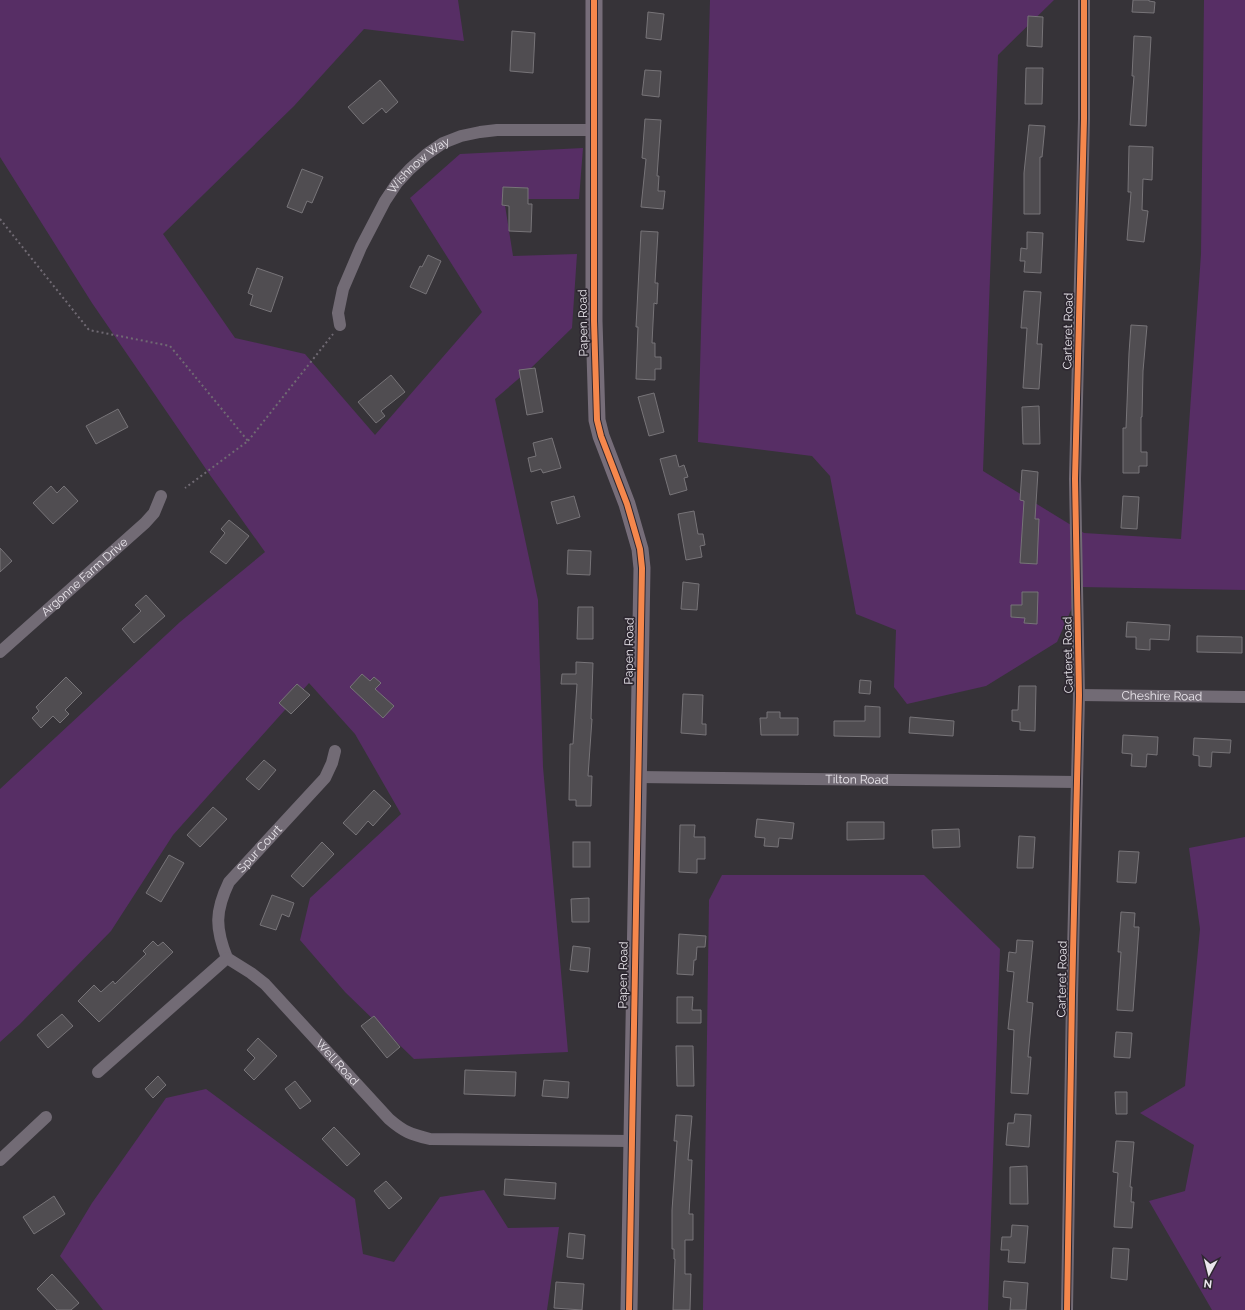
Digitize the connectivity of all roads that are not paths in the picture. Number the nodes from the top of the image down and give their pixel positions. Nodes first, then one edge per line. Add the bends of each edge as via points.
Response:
1 (594, 0) edge
2 (1084, 0) edge
3 (593, 130) junction
4 (340, 326) road end
5 (161, 496) dead end
6 (0, 652) edge
7 (1079, 695) junction
8 (1245, 697) edge
9 (335, 751) dead end
10 (638, 777) junction
11 (1077, 782) junction
12 (227, 958) junction
13 (98, 1072) dead end
14 (46, 1117) dead end
15 (631, 1141) junction
16 (0, 1160) edge
17 (629, 1310) edge
18 (1067, 1310) edge

1 - 3 street, Papen Road
2 - 7 street, Carteret Road via 1084,119 1075,479
3 - 4 street, Wishnow Way via 480,132 443,143 427,154 397,183 381,207 343,289 338,313
3 - 10 street, Papen Road via 596,420 627,504 640,549 642,568
5 - 6 street, Argonne Farm Drive via 154,513 145,523
7 - 8 street, Cheshire Road
7 - 11 street, Carteret Road
9 - 12 street, Spur Court via 325,778 229,882 219,907 218,925 220,941
10 - 11 street, Tilton Road
10 - 15 street, Papen Road
11 - 18 street, Carteret Road
12 - 13 street
12 - 15 street, Well Road via 265,984 389,1119 409,1134 430,1139
14 - 16 street
15 - 17 street, Papen Road

